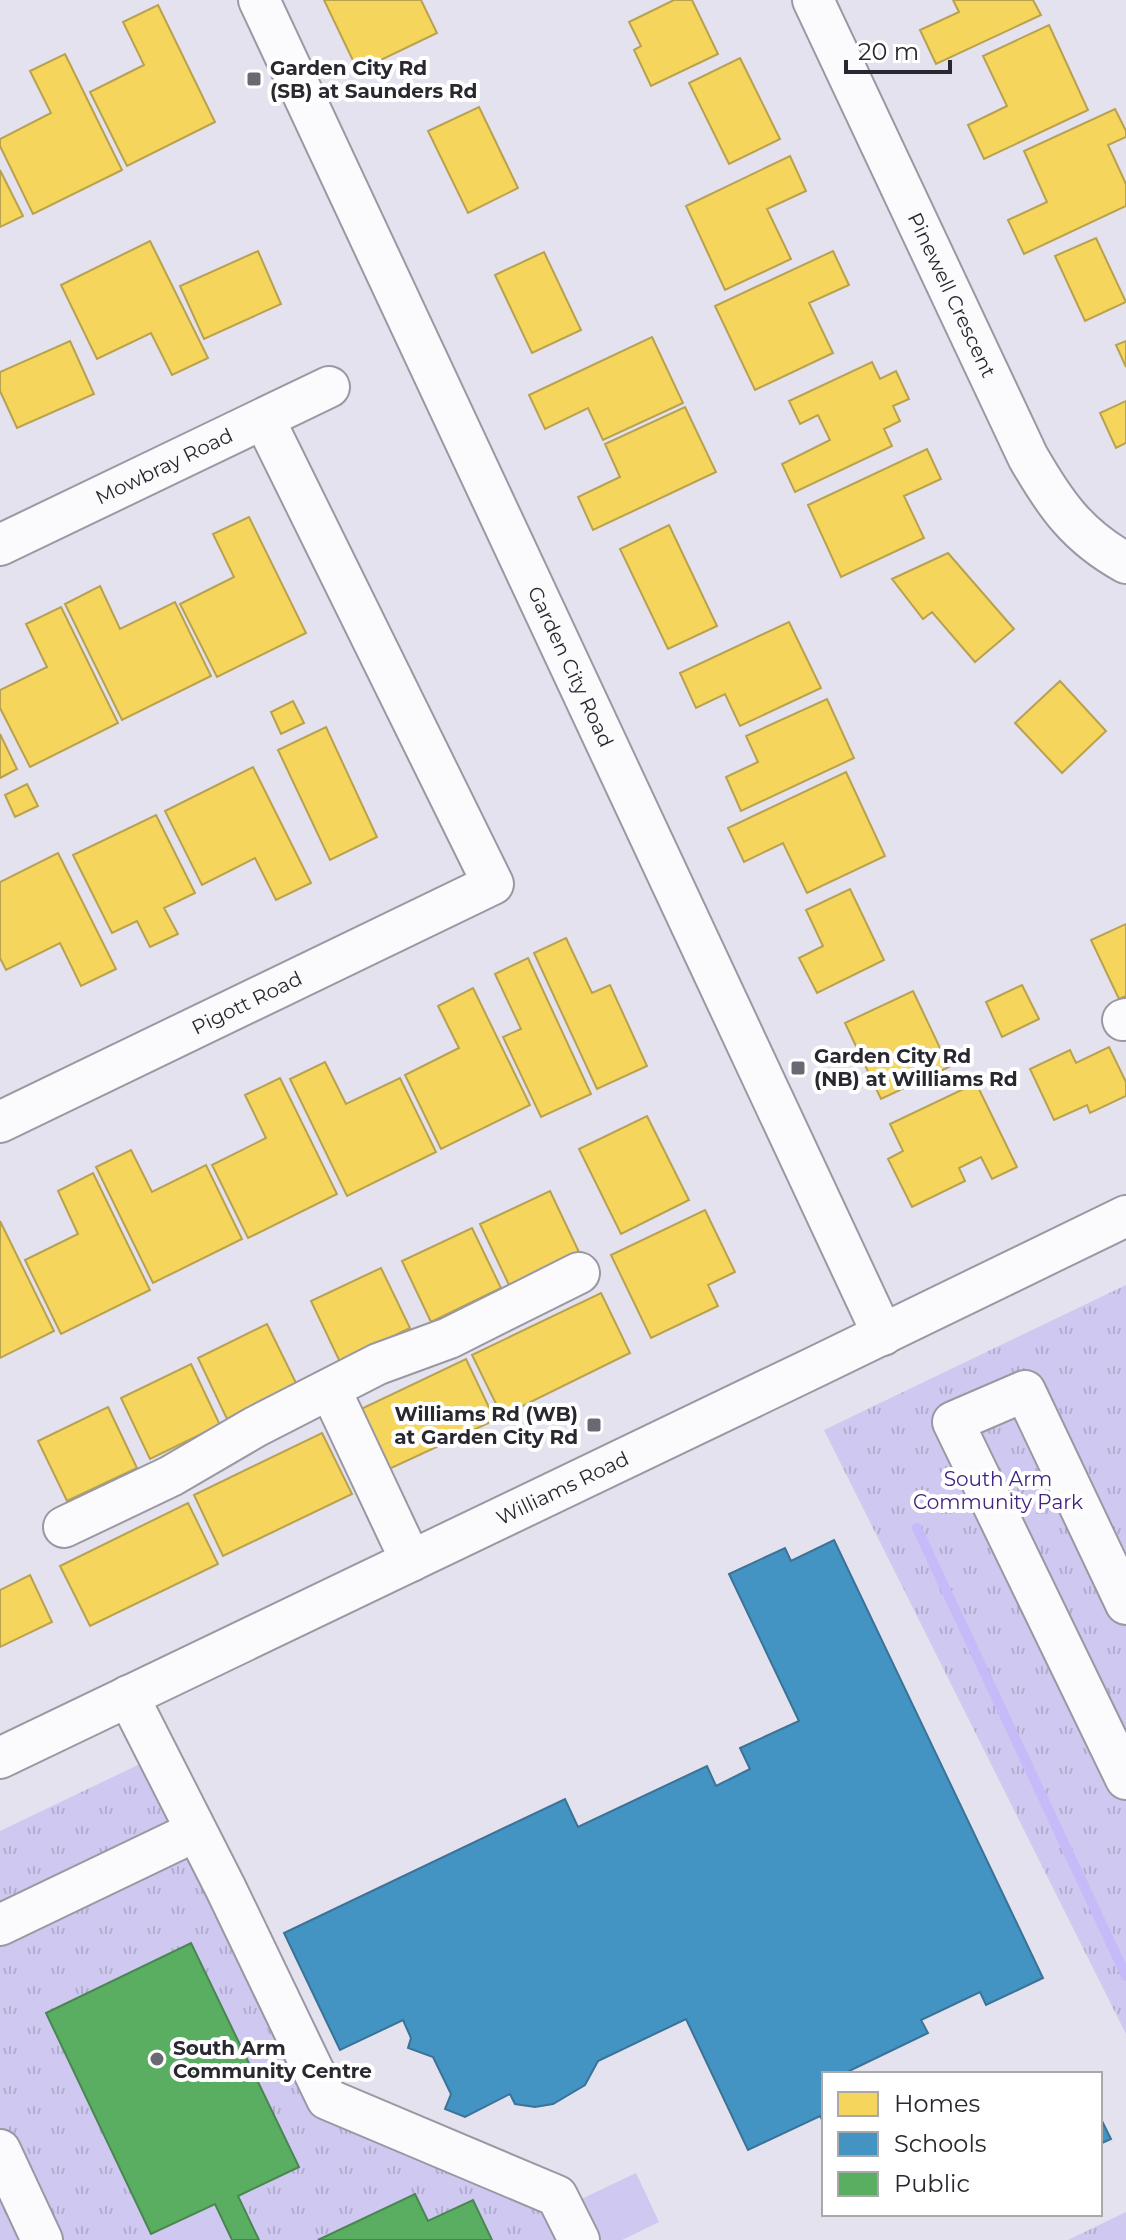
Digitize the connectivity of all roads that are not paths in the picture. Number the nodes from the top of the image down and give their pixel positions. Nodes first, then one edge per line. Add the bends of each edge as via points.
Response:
1 (259, 0) edge
2 (813, 0) edge
3 (329, 387) dead end
4 (264, 419) junction
5 (0, 545) edge
6 (1126, 563) edge
7 (0, 1122) edge
8 (1126, 1216) edge
9 (579, 1273) dead end
10 (883, 1335) junction
11 (330, 1389) junction
12 (64, 1527) dead end
13 (411, 1561) junction
14 (1126, 1604) edge
15 (128, 1696) junction
16 (0, 1758) edge
17 (1126, 1779) edge
18 (196, 1831) junction
19 (0, 1925) edge
20 (0, 2150) edge
21 (42, 2240) edge
22 (579, 2240) edge

1 - 10 street, Garden City Road
2 - 6 street, Pinewell Crescent via 1028,457 1079,531
3 - 4 street, Mowbray Road
4 - 5 street, Mowbray Road
4 - 7 street, Pigott Road via 493,884
8 - 10 street, Williams Road
9 - 11 street via 449,1338 378,1364
10 - 13 street, Williams Road
11 - 12 street via 171,1476
11 - 13 street
13 - 15 street, Williams Road
14 - 17 street via 1025,1391 953,1422
15 - 16 street, Williams Road
15 - 18 street
18 - 19 street
18 - 22 street via 327,2099 557,2196
20 - 21 street

